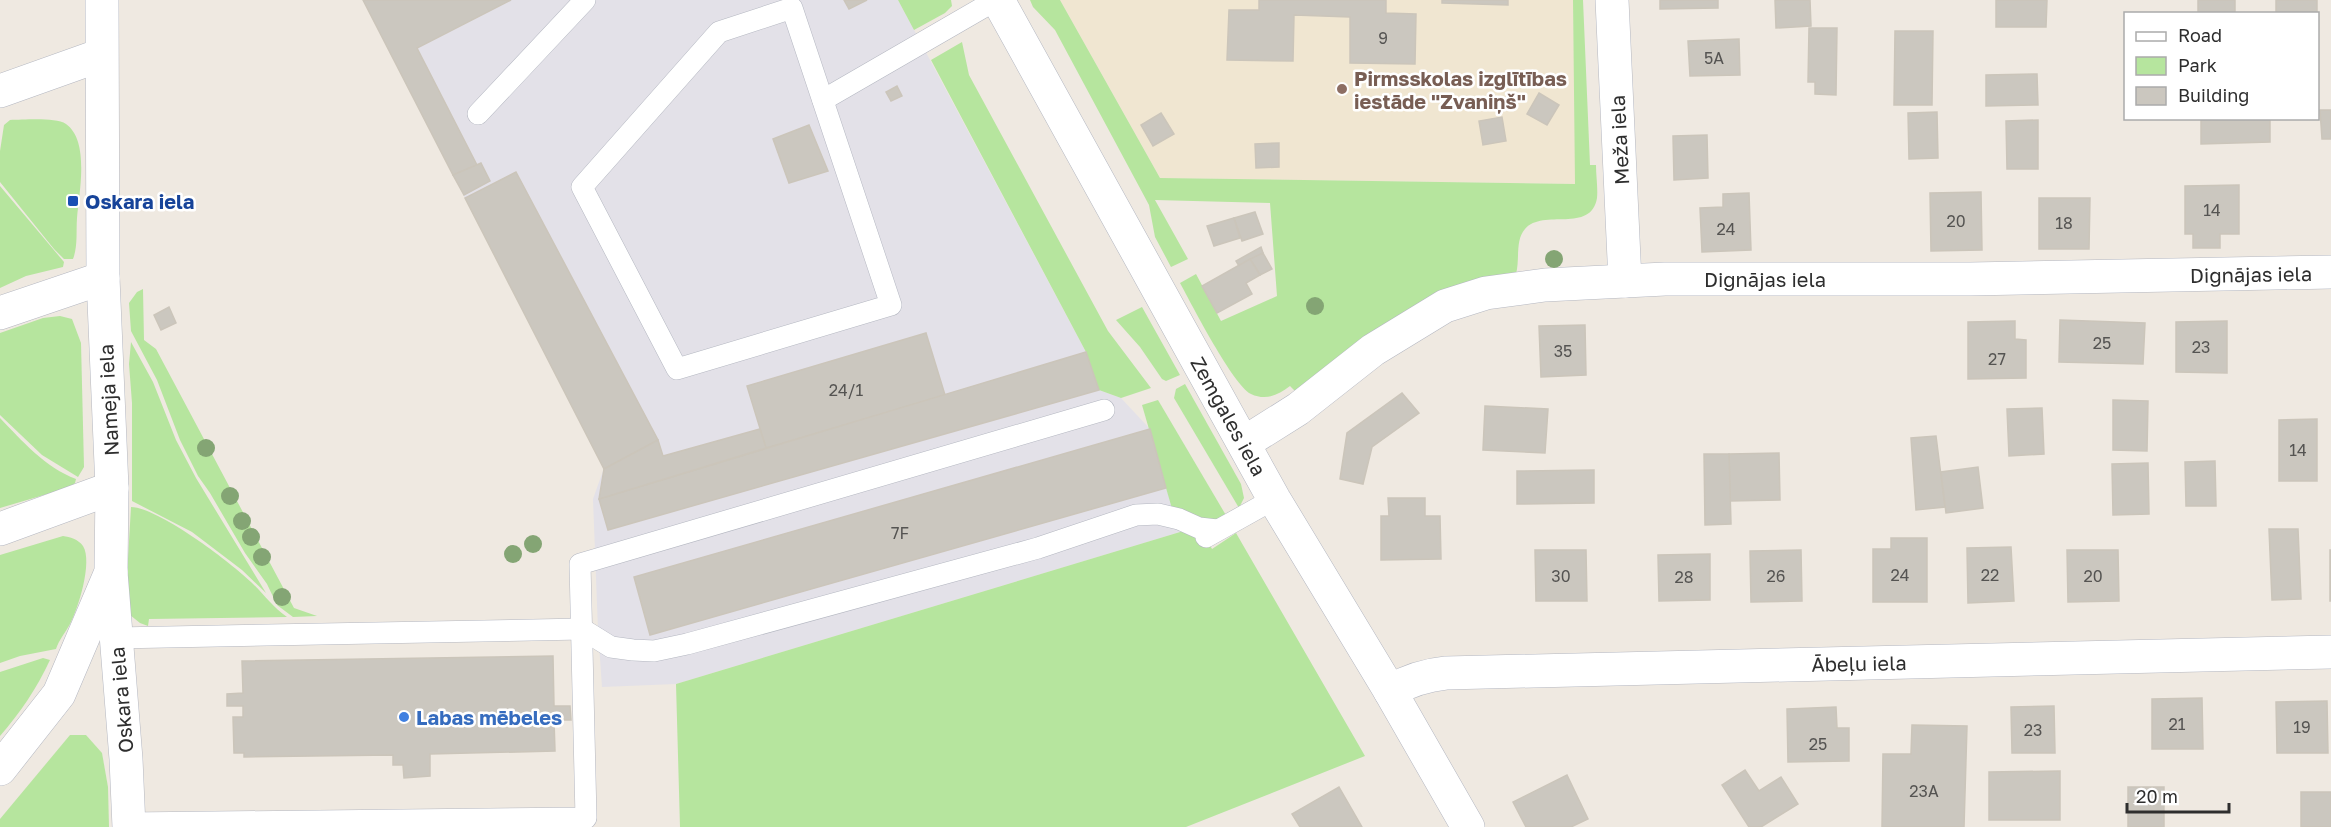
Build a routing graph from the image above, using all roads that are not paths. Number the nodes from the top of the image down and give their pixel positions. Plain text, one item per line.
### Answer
1 (102, 0) edge
2 (585, 0) edge
3 (997, 0) edge
4 (1612, 0) edge
5 (101, 54) junction
6 (0, 91) edge
7 (823, 100) junction
8 (478, 114) dead end
9 (2331, 272) edge
10 (103, 278) junction
11 (1625, 281) junction
12 (0, 313) edge
13 (1104, 411) dead end
14 (1244, 443) junction
15 (112, 488) junction
16 (1274, 499) junction
17 (0, 529) edge
18 (111, 572) junction
19 (582, 629) junction
20 (116, 638) junction
21 (2331, 652) edge
22 (1390, 691) junction
23 (0, 769) edge
24 (129, 825) edge
25 (1468, 827) edge

1 - 5 street, Nameja iela
2 - 8 lane
3 - 7 lane
3 - 14 street, Zemgales iela
4 - 11 street, Meža iela
5 - 6 street
5 - 10 street, Nameja iela
7 - 7 lane
9 - 11 street, Dignājas iela
10 - 12 street
10 - 15 street, Nameja iela
11 - 14 street, Dignājas iela
13 - 19 lane
14 - 16 street, Zemgales iela
15 - 17 street
15 - 18 street, Nameja iela
16 - 19 lane
16 - 22 street, Zemgales iela
18 - 20 street, Oskara iela
18 - 23 street, Nameja iela
19 - 20 lane
19 - 24 lane
20 - 24 street, Oskara iela
21 - 22 street, Ābeļu iela
22 - 25 street, Zemgales iela

